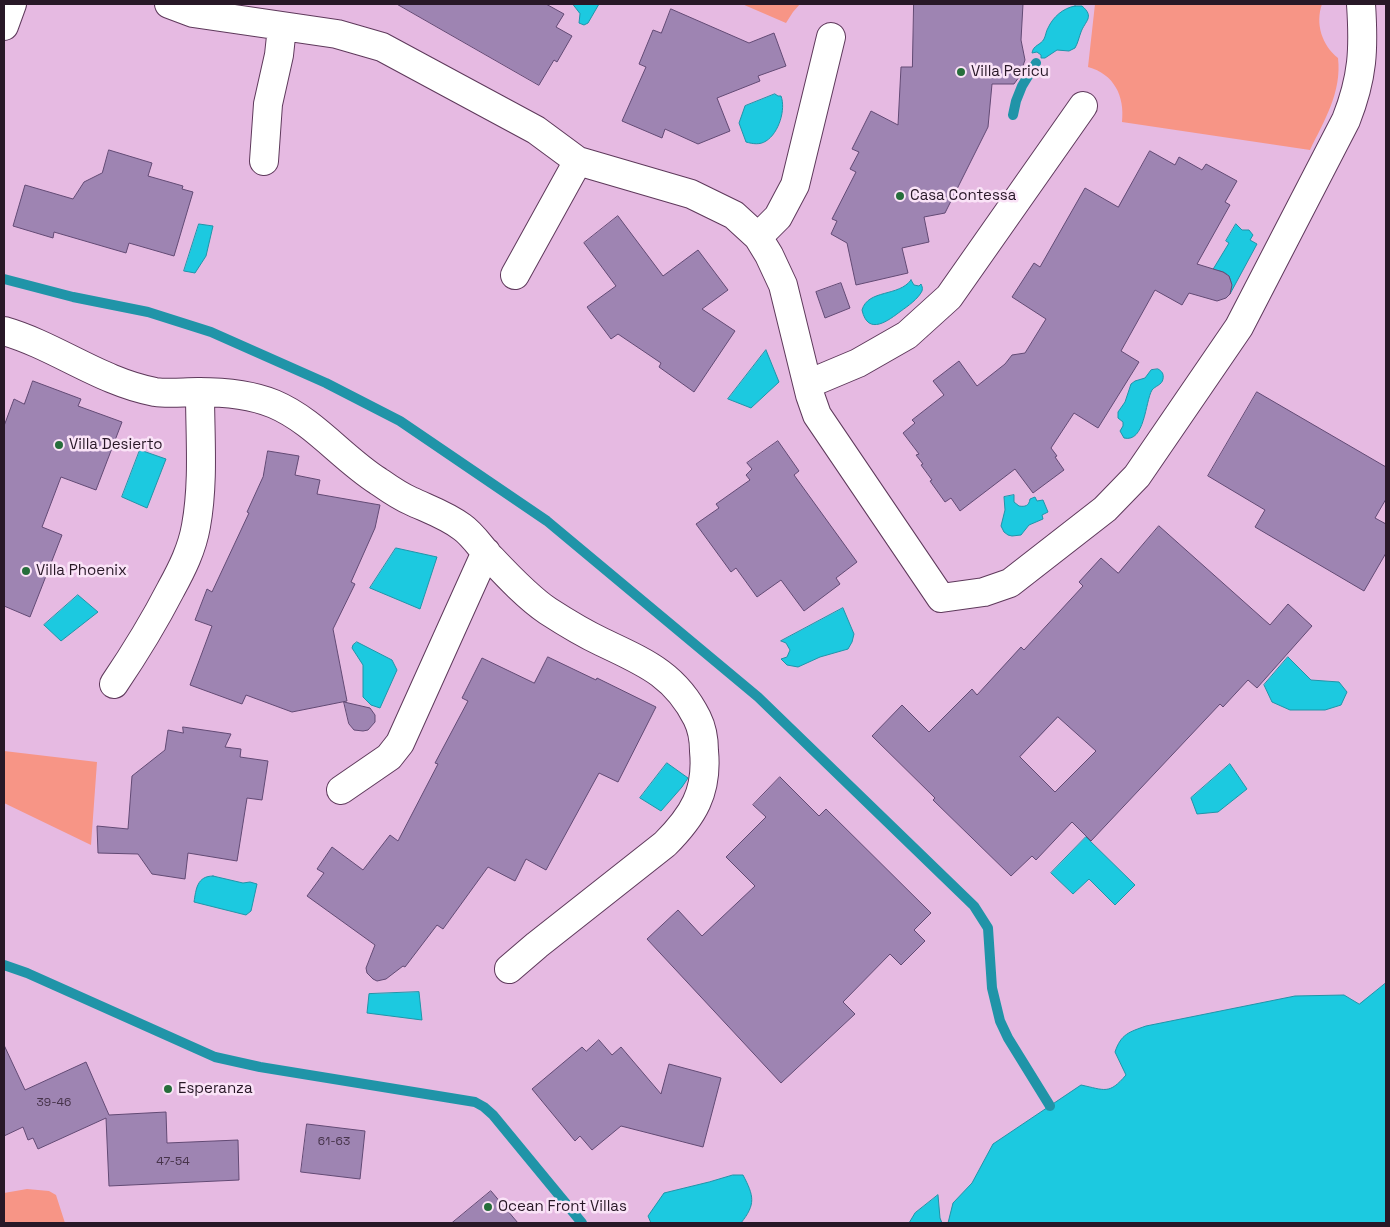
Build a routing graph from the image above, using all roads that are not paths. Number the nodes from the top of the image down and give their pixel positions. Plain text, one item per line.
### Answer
1 (12, 4) edge
2 (169, 4) edge
3 (1361, 4) edge
4 (4, 26) edge
5 (282, 27) junction
6 (831, 37) dead end
7 (1083, 106) dead end
8 (264, 161) dead end
9 (578, 161) junction
10 (758, 237) junction
11 (515, 275) dead end
12 (4, 331) edge
13 (808, 384) junction
14 (200, 392) junction
15 (486, 552) junction
16 (114, 684) dead end
17 (341, 790) dead end
18 (509, 969) dead end

1 - 4 lane
2 - 5 lane
3 - 13 lane
5 - 8 lane
5 - 9 lane
6 - 10 lane
7 - 13 lane
9 - 10 lane
9 - 11 lane
10 - 13 lane
12 - 14 lane
14 - 15 lane
14 - 16 lane
15 - 17 lane
15 - 18 lane

